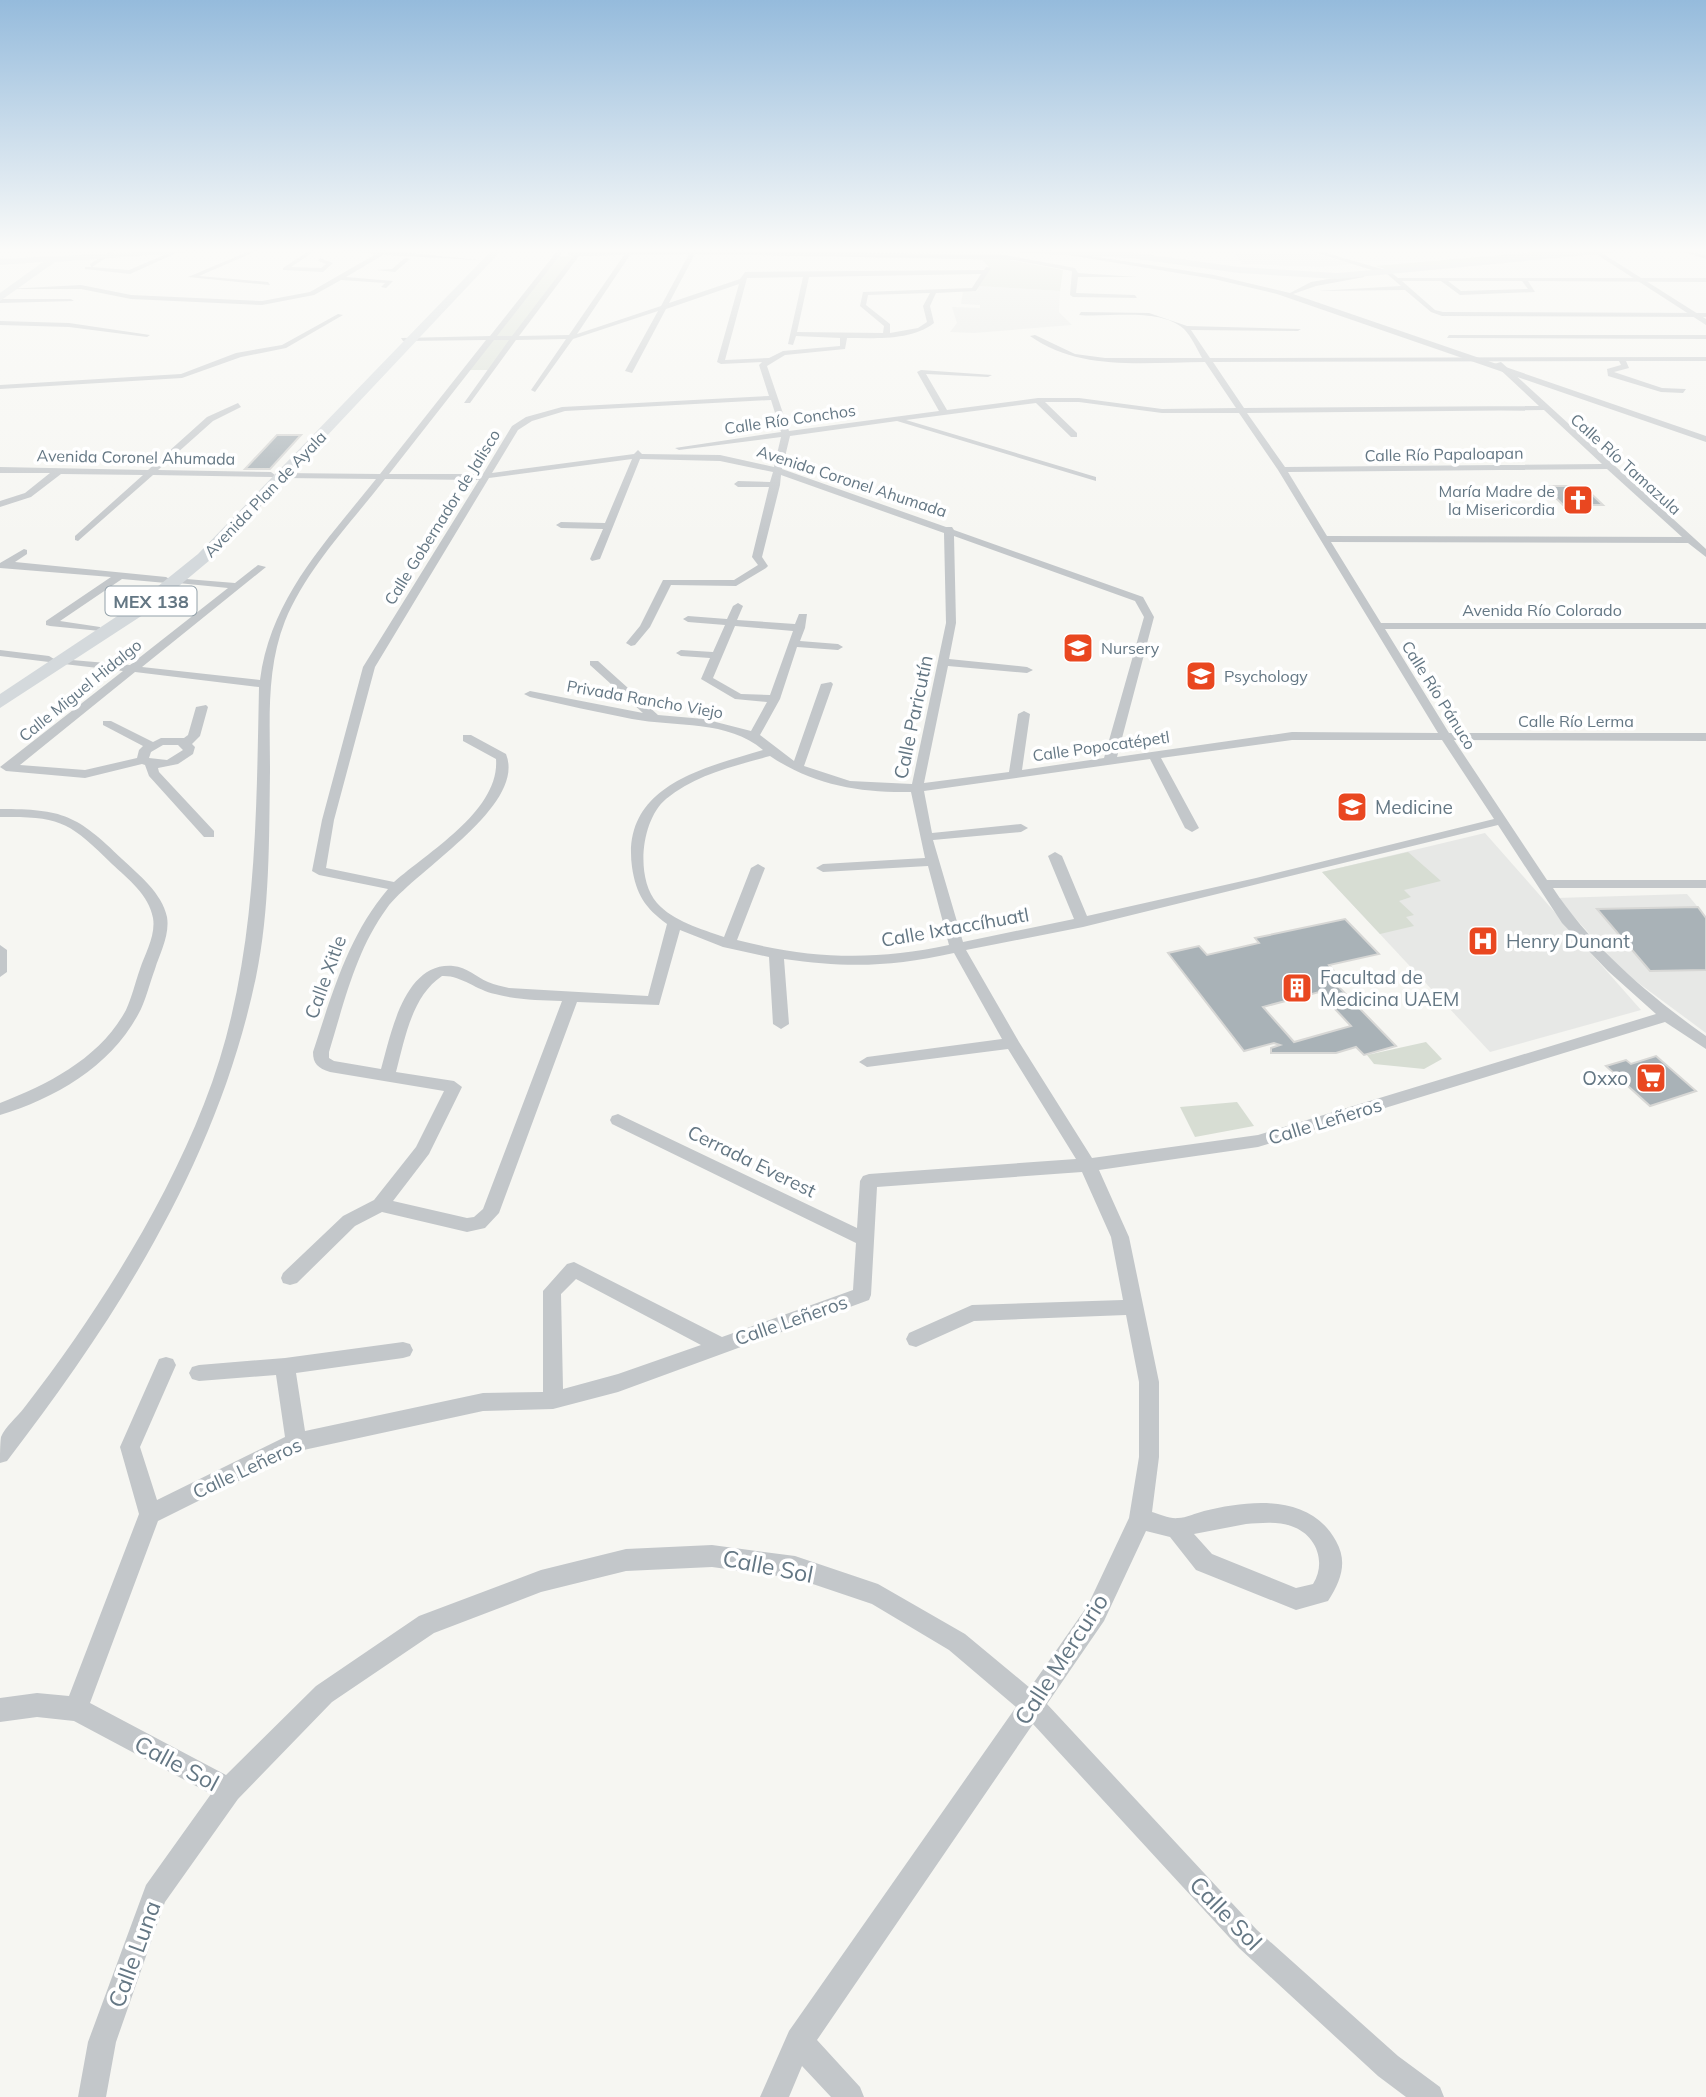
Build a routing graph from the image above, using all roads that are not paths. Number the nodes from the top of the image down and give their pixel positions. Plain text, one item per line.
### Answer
1 (284, 348) edge
2 (401, 348) edge
3 (484, 348) edge
4 (507, 348) edge
5 (566, 348) edge
6 (641, 348) edge
7 (724, 348) edge
8 (790, 348) edge
9 (842, 348) edge
10 (1055, 348) edge
11 (1199, 348) edge
12 (1443, 348) edge
13 (1446, 348) edge
14 (783, 353) junction
15 (1550, 353) dead end
16 (768, 359) junction
17 (1620, 359) junction
18 (1706, 359) edge
19 (1479, 360) junction
20 (1558, 360) junction
21 (1207, 361) junction
22 (1501, 368) junction
23 (629, 371) dead end
24 (988, 375) dead end
25 (0, 387) edge
26 (535, 390) dead end
27 (1683, 391) dead end
28 (772, 398) junction
29 (1038, 400) junction
30 (467, 401) dead end
31 (238, 405) dead end
32 (1544, 408) junction
33 (1241, 410) junction
34 (944, 412) junction
35 (894, 418) junction
36 (786, 434) junction
37 (1074, 435) dead end
38 (1706, 436) edge
39 (694, 451) junction
40 (638, 454) junction
41 (1608, 466) junction
42 (0, 470) edge
43 (1282, 470) junction
44 (59, 471) junction
45 (779, 471) junction
46 (741, 472) dead end
47 (150, 473) junction
48 (277, 475) junction
49 (382, 476) junction
50 (486, 477) junction
51 (1093, 478) dead end
52 (776, 485) junction
53 (0, 504) edge
54 (561, 525) dead end
55 (609, 526) junction
56 (948, 529) junction
57 (78, 538) dead end
58 (1325, 539) junction
59 (1690, 540) junction
60 (24, 552) dead end
61 (1706, 554) edge
62 (595, 559) dead end
63 (2, 566) edge
64 (261, 567) dead end
65 (121, 575) junction
66 (172, 580) junction
67 (237, 586) junction
68 (738, 606) dead end
69 (688, 620) dead end
70 (731, 622) junction
71 (1377, 626) junction
72 (1706, 626) edge
73 (96, 629) junction
74 (631, 643) dead end
75 (795, 644) junction
76 (838, 647) dead end
77 (681, 653) dead end
78 (1, 655) edge
79 (716, 655) junction
80 (56, 660) junction
81 (945, 662) junction
82 (594, 663) dead end
83 (132, 668) junction
84 (1027, 670) dead end
85 (265, 684) junction
86 (827, 684) dead end
87 (0, 691) edge
88 (530, 694) dead end
89 (774, 699) junction
90 (0, 702) edge
91 (202, 707) dead end
92 (1024, 714) dead end
93 (653, 716) junction
94 (107, 723) dead end
95 (754, 736) junction
96 (1446, 737) junction
97 (1706, 737) edge
98 (467, 738) dead end
99 (186, 743) junction
100 (152, 746) junction
101 (769, 752) junction
102 (1154, 754) junction
103 (1110, 759) junction
104 (147, 762) junction
105 (5, 767) edge
106 (797, 768) junction
107 (1015, 774) junction
108 (917, 788) junction
109 (0, 813) edge
110 (1500, 821) junction
111 (1021, 828) dead end
112 (1192, 828) dead end
113 (209, 834) dead end
114 (926, 837) junction
115 (1055, 856) dead end
116 (932, 862) junction
117 (758, 868) dead end
118 (823, 868) dead end
119 (1542, 884) junction
120 (1706, 884) edge
121 (397, 887) junction
122 (675, 921) junction
123 (1083, 923) junction
124 (728, 943) junction
125 (957, 946) junction
126 (0, 950) edge
127 (776, 954) junction
128 (0, 972) edge
129 (571, 998) junction
130 (1668, 1016) junction
131 (781, 1024) dead end
132 (1012, 1043) junction
133 (1706, 1044) edge
134 (867, 1062) dead end
135 (387, 1077) junction
136 (0, 1109) edge
137 (618, 1120) dead end
138 (1088, 1165) junction
139 (380, 1205) junction
140 (866, 1240) junction
141 (290, 1278) dead end
142 (1134, 1307) junction
143 (916, 1339) dead end
144 (719, 1345) junction
145 (403, 1350) dead end
146 (166, 1364) dead end
147 (285, 1366) junction
148 (199, 1373) dead end
149 (553, 1400) junction
150 (296, 1442) junction
151 (0, 1454) edge
152 (150, 1514) junction
153 (1140, 1519) junction
154 (1177, 1529) junction
155 (1032, 1705) junction
156 (76, 1709) junction
157 (0, 1710) edge
158 (229, 1790) junction
159 (799, 2041) junction
160 (92, 2097) edge
161 (774, 2097) edge
162 (850, 2097) edge
163 (1430, 2097) edge

1 - 25 street
2 - 48 main road, Avenida Plan de Ayala / MEX 138
3 - 49 street
4 - 30 street
5 - 26 street
6 - 23 street
7 - 16 street
8 - 14 street
9 - 14 street
10 - 21 street
11 - 21 street, Calle Río Pánuco
12 - 19 street
13 - 19 street
14 - 16 street
15 - 20 street
16 - 28 street
17 - 18 street
17 - 20 street
17 - 27 street
19 - 20 street
19 - 21 street
19 - 22 street
21 - 33 street, Calle Río Pánuco
22 - 32 street, Calle Río Tamazula
22 - 38 street
24 - 34 street
28 - 36 street
28 - 50 street, Calle Gobernador de Jalisco
29 - 33 street, Calle Río Conchos
29 - 34 street, Calle Río Conchos
29 - 37 street
31 - 47 street
32 - 33 street, Calle Río Conchos
32 - 41 street, Calle Río Tamazula
33 - 43 street, Calle Río Pánuco
34 - 35 street, Calle Río Conchos
35 - 36 street, Calle Río Conchos
35 - 51 street
36 - 39 street, Calle Río Conchos
36 - 45 street
39 - 40 street, Avenida Coronel Ahumada
39 - 45 street, Avenida Coronel Ahumada
40 - 50 street, Avenida Coronel Ahumada
40 - 55 street
41 - 43 street, Calle Río Papaloapan
41 - 59 street, Calle Río Tamazula
42 - 44 street, Avenida Coronel Ahumada
43 - 58 street, Calle Río Pánuco
44 - 47 street, Avenida Coronel Ahumada
44 - 53 street
45 - 52 street
45 - 56 street, Avenida Coronel Ahumada
46 - 52 street
47 - 48 street, Avenida Coronel Ahumada
47 - 57 street
48 - 49 street, Avenida Coronel Ahumada
48 - 66 main road, Avenida Plan de Ayala / MEX 138
49 - 50 street, Avenida Coronel Ahumada
49 - 85 street
50 - 121 street, Calle Gobernador de Jalisco
52 - 74 street
54 - 55 street
55 - 62 street
56 - 81 street, Calle Paricutín
56 - 103 street, Avenida Coronel Ahumada
58 - 59 street
58 - 71 street, Calle Río Pánuco
59 - 61 street, Calle Río Tamazula
60 - 63 street
63 - 65 street
64 - 67 street, Calle Miguel Hidalgo
65 - 66 street
65 - 73 street
66 - 67 street
66 - 73 main road, Avenida Plan de Ayala / MEX 138
66 - 80 main road, Avenida Plan de Ayala / MEX 138
67 - 83 street, Calle Miguel Hidalgo
68 - 70 street
69 - 70 street
70 - 75 street
70 - 79 street
71 - 72 street, Avenida Río Colorado
71 - 96 street, Calle Río Pánuco
73 - 80 main road, Avenida Plan de Ayala / MEX 138
75 - 76 street
75 - 89 street
77 - 79 street
78 - 80 street
79 - 89 street
80 - 83 street
80 - 87 main road, Avenida Plan de Ayala / MEX 138
80 - 90 main road, Avenida Plan de Ayala / MEX 138
81 - 84 street
81 - 108 street, Calle Paricutín
82 - 93 street
83 - 85 street
83 - 105 street, Calle Miguel Hidalgo
85 - 151 street
86 - 106 street
88 - 93 street, Privada Rancho Viejo
89 - 95 street
91 - 99 street
92 - 107 street
93 - 95 street, Privada Rancho Viejo
94 - 100 street
95 - 101 street, Calle Popocatépetl
96 - 97 street, Calle Río Lerma
96 - 102 street, Calle Popocatépetl
96 - 110 street, Calle Río Pánuco
98 - 121 street
99 - 100 street
99 - 104 street
100 - 104 street
101 - 106 street, Calle Popocatépetl
101 - 122 street, Calle Ixtaccíhuatl
102 - 103 street, Calle Popocatépetl
102 - 112 street
103 - 107 street, Calle Popocatépetl
104 - 105 street
104 - 113 street
106 - 108 street, Calle Popocatépetl
107 - 108 street, Calle Popocatépetl
108 - 114 street, Calle Paricutín
109 - 136 street
110 - 119 street, Calle Río Pánuco
110 - 123 street, Calle Ixtaccíhuatl
111 - 114 street
114 - 116 street, Calle Paricutín
115 - 123 street
116 - 118 street
116 - 125 street, Calle Paricutín
117 - 124 street
119 - 120 street
119 - 130 street, Calle Río Pánuco
121 - 135 street, Calle Xitle
122 - 124 street, Calle Ixtaccíhuatl
122 - 129 street
123 - 125 street, Calle Ixtaccíhuatl
124 - 127 street, Calle Ixtaccíhuatl
125 - 127 street, Calle Ixtaccíhuatl
125 - 132 street, Calle Paricutín
126 - 128 street
127 - 131 street
129 - 135 street
129 - 139 street
130 - 133 street, Calle Río Pánuco
130 - 138 street, Calle Leñeros
132 - 134 street
132 - 138 street, Calle Paricutín
135 - 139 street, Calle Xitle
137 - 140 street, Cerrada Everest
138 - 140 street, Calle Leñeros
138 - 142 street, Calle Mercurio
139 - 141 street
140 - 144 street, Calle Leñeros
142 - 143 street
142 - 153 street, Calle Mercurio
144 - 149 street, Calle Leñeros
144 - 149 street
145 - 147 street
146 - 152 street
147 - 148 street
147 - 150 street
149 - 150 street, Calle Leñeros
150 - 152 street, Calle Leñeros
152 - 156 street
153 - 154 street
153 - 155 street, Calle Mercurio
154 - 154 street
155 - 158 street, Calle Sol
155 - 159 street, Calle Mercurio
155 - 163 street, Calle Sol
156 - 157 street, Calle Sol
156 - 158 street, Calle Sol
158 - 160 street, Calle Luna
159 - 161 street, Calle Mercurio
159 - 162 street

